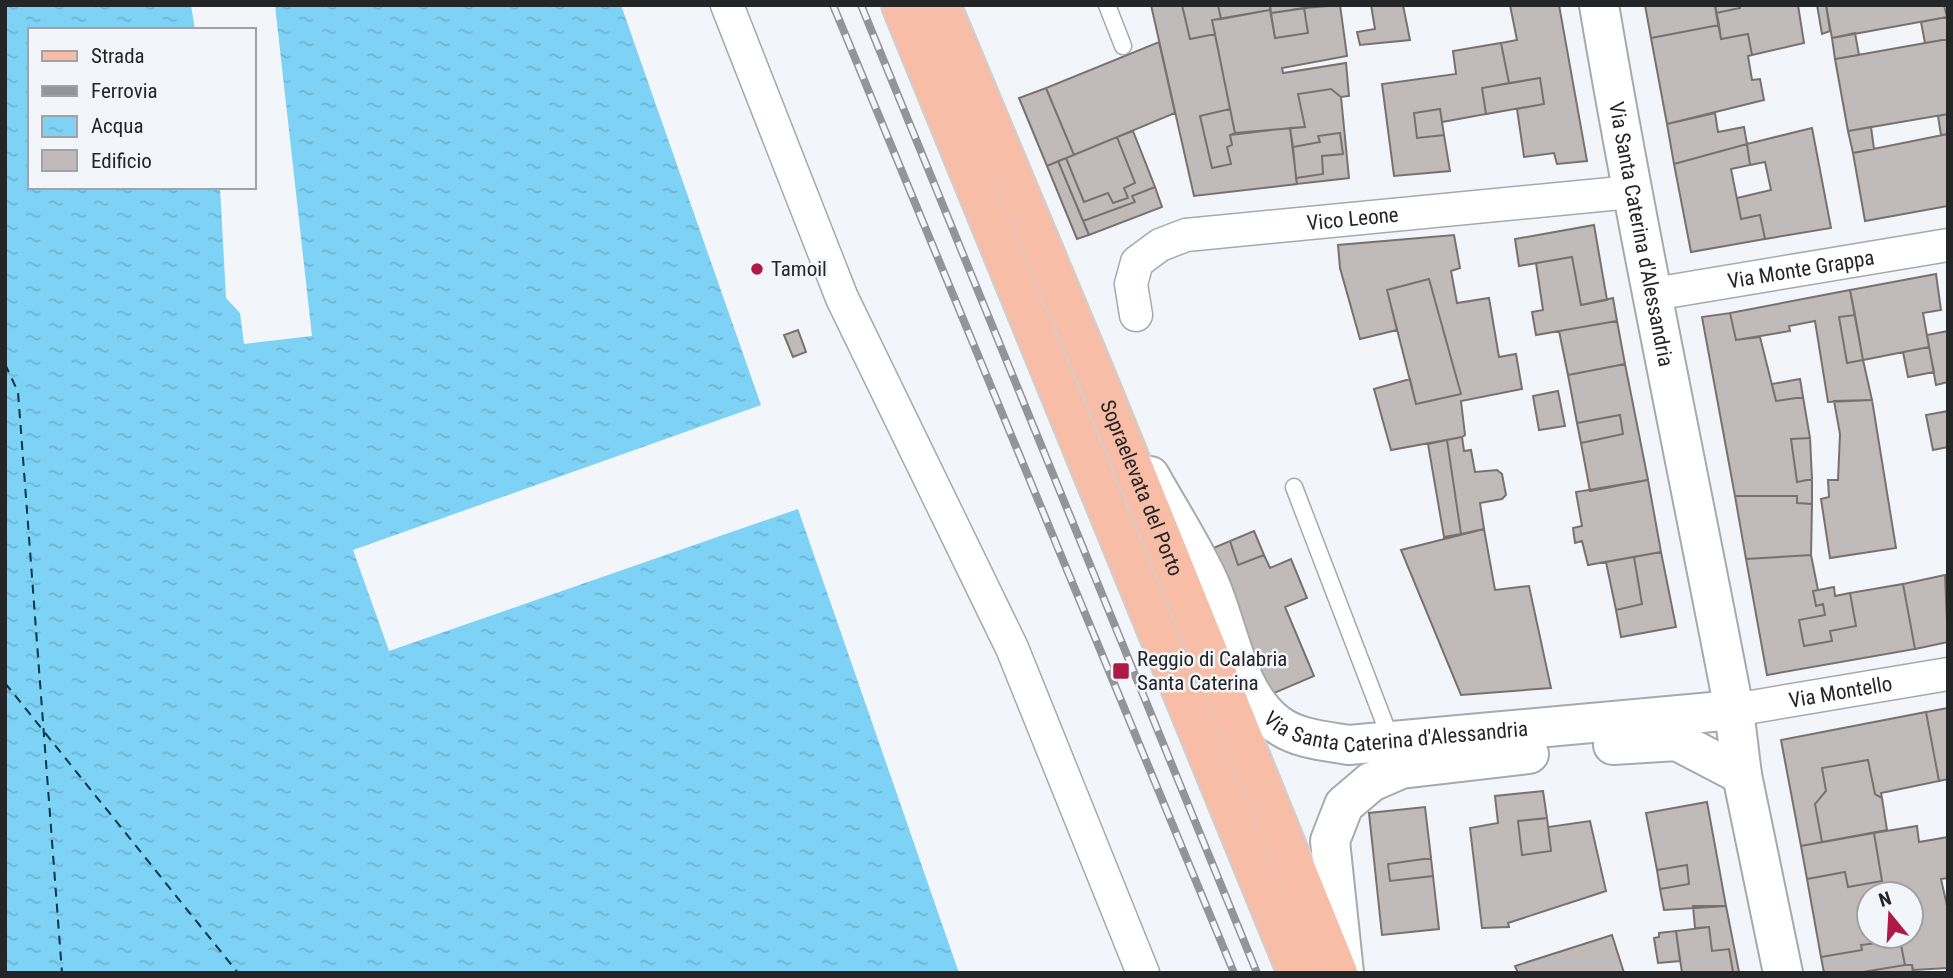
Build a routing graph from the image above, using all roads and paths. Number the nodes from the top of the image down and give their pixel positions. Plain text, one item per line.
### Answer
1 (727, 5) edge
2 (901, 5) edge
3 (941, 5) edge
4 (1107, 5) edge
5 (1599, 5) edge
6 (1123, 46) dead end
7 (1631, 192) junction
8 (1948, 245) edge
9 (1654, 294) junction
10 (1136, 315) dead end
11 (1098, 383) junction
12 (1294, 487) dead end
13 (1948, 674) edge
14 (1734, 710) junction
15 (1396, 755) junction
16 (1742, 775) junction
17 (1143, 973) edge
18 (1297, 973) edge
19 (1338, 973) edge
20 (1344, 973) edge
21 (1783, 973) edge

1 - 17 street
2 - 18 main road, Sopraelevata del Porto
3 - 11 main road, Sopraelevata del Porto
4 - 6 lane
5 - 7 street, Via Santa Caterina d'Alessandria
7 - 9 street, Via Santa Caterina d'Alessandria
7 - 10 street, Vico Leone
8 - 9 street, Via Monte Grappa
9 - 14 street, Via Santa Caterina d'Alessandria
11 - 15 street, Via Santa Caterina d'Alessandria
11 - 19 main road, Sopraelevata del Porto
12 - 15 lane
13 - 14 street, Via Montello
14 - 15 street, Via Santa Caterina d'Alessandria
14 - 16 street, Via Santa Caterina d'Alessandria
15 - 16 street, Via Santa Caterina d'Alessandria
15 - 20 street, Via Santa Caterina d'Alessandria
16 - 21 street, Via Santa Caterina d'Alessandria

